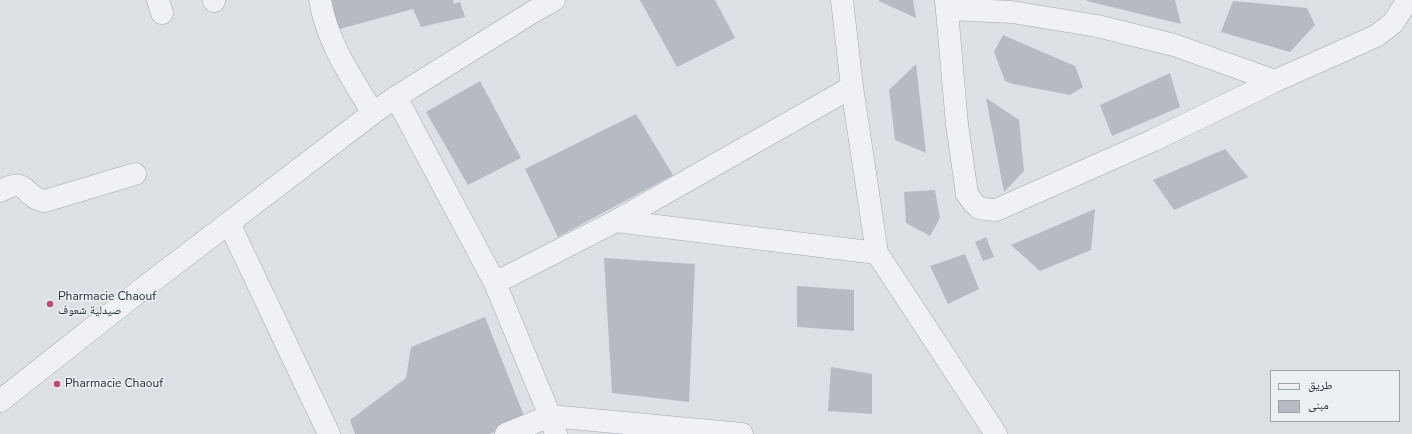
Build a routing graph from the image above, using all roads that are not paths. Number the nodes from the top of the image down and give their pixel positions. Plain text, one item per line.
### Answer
1 (320, 0) edge
2 (554, 0) edge
3 (842, 0) edge
4 (1408, 0) edge
5 (947, 5) edge
6 (1275, 81) junction
7 (852, 87) junction
8 (396, 97) junction
9 (373, 113) junction
10 (134, 174) dead end
11 (0, 191) edge
12 (616, 221) junction
13 (229, 223) junction
14 (877, 253) junction
15 (495, 283) junction
16 (0, 401) edge
17 (553, 425) edge
18 (329, 434) edge
19 (506, 434) edge
20 (742, 434) edge
21 (996, 434) edge

1 - 9 street
2 - 8 street
3 - 7 street
4 - 6 street
5 - 6 street
5 - 6 street
7 - 12 street
7 - 14 street
8 - 9 street
8 - 15 street
9 - 13 street
10 - 11 street
12 - 14 street
12 - 15 street
13 - 16 street
13 - 18 street
14 - 21 street
15 - 17 street
17 - 19 street
17 - 20 street

